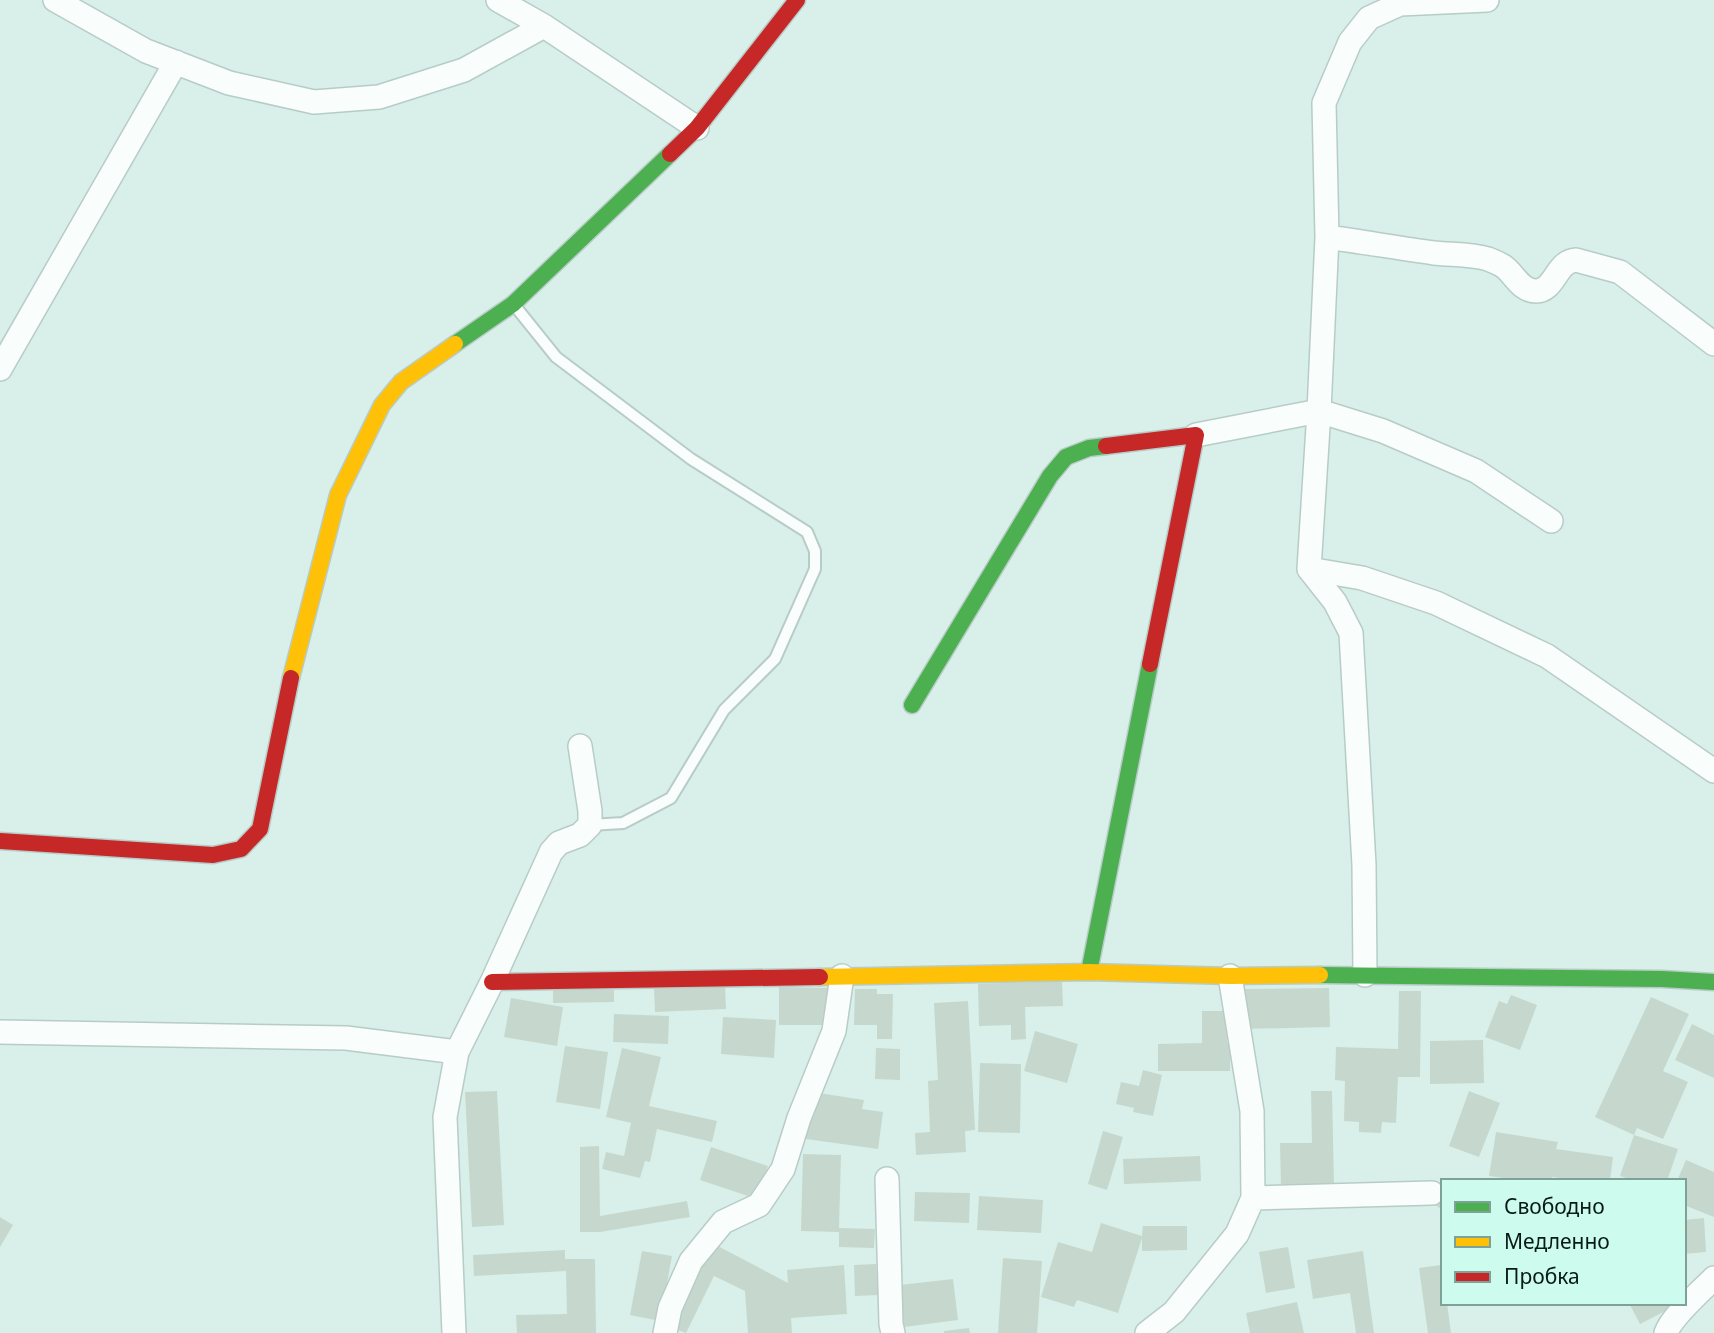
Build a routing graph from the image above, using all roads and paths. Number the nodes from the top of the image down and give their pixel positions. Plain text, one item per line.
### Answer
1 (55, 0) edge
2 (498, 0) edge
3 (797, 0) edge
4 (1487, 0) edge
5 (544, 26) junction
6 (176, 62) junction
7 (697, 128) junction
8 (1327, 237) junction
9 (513, 304) junction
10 (1714, 344) edge
11 (0, 369) edge
12 (1319, 411) junction
13 (1196, 435) junction
14 (1551, 521) dead end
15 (1309, 569) junction
16 (912, 705) dead end
17 (580, 746) dead end
18 (1714, 771) edge
19 (590, 825) junction
20 (0, 841) edge
21 (1089, 972) junction
22 (1230, 975) junction
23 (1365, 975) junction
24 (842, 976) junction
25 (492, 982) junction
26 (1714, 982) edge
27 (0, 1032) edge
28 (457, 1052) junction
29 (887, 1179) dead end
30 (1432, 1193) dead end
31 (1252, 1198) junction
32 (1714, 1278) edge
33 (454, 1333) edge
34 (665, 1333) edge
35 (893, 1333) edge
36 (1147, 1333) edge
37 (1666, 1333) edge

1 - 6 street
2 - 5 street
3 - 7 street
4 - 8 street
5 - 6 street
5 - 7 street
6 - 11 street
7 - 9 street
8 - 10 street
8 - 12 street
9 - 19 lane
9 - 20 street
12 - 13 street
12 - 14 street
12 - 15 street
13 - 16 street
13 - 21 street
15 - 18 street
15 - 23 street
17 - 19 street
19 - 25 street
21 - 22 street
21 - 24 street
22 - 23 street
22 - 31 street
23 - 26 street
24 - 25 street
24 - 34 street
25 - 28 street
27 - 28 street
28 - 33 street
29 - 35 street
30 - 31 street
31 - 36 street
32 - 37 street

